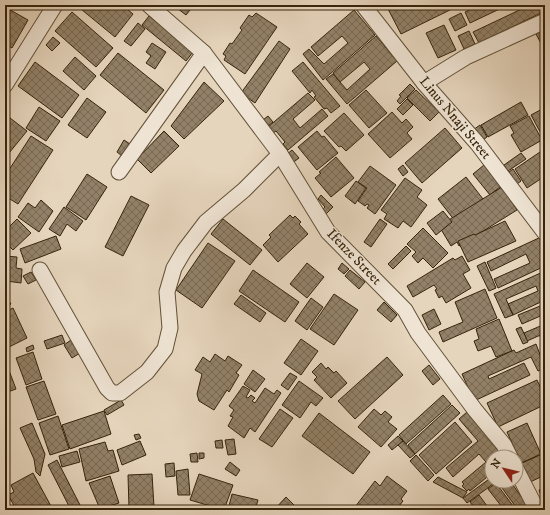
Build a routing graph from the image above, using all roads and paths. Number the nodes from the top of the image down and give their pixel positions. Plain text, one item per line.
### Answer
1 (55, 5) edge
2 (149, 5) edge
3 (363, 5) edge
4 (545, 21) edge
5 (204, 53) junction
6 (424, 83) junction
7 (5, 85) edge
8 (280, 154) junction
9 (119, 172) dead end
10 (545, 233) edge
11 (40, 270) dead end
12 (506, 449) edge
13 (524, 484) edge
14 (538, 510) edge

1 - 7 street
2 - 5 street, Ifenze Street
3 - 6 street, Linus Nnaji Street
4 - 6 street
5 - 8 street, Ifenze Street
5 - 9 street
6 - 10 street, Linus Nnaji Street
8 - 11 street
8 - 12 street, Ifenze Street
13 - 14 street

